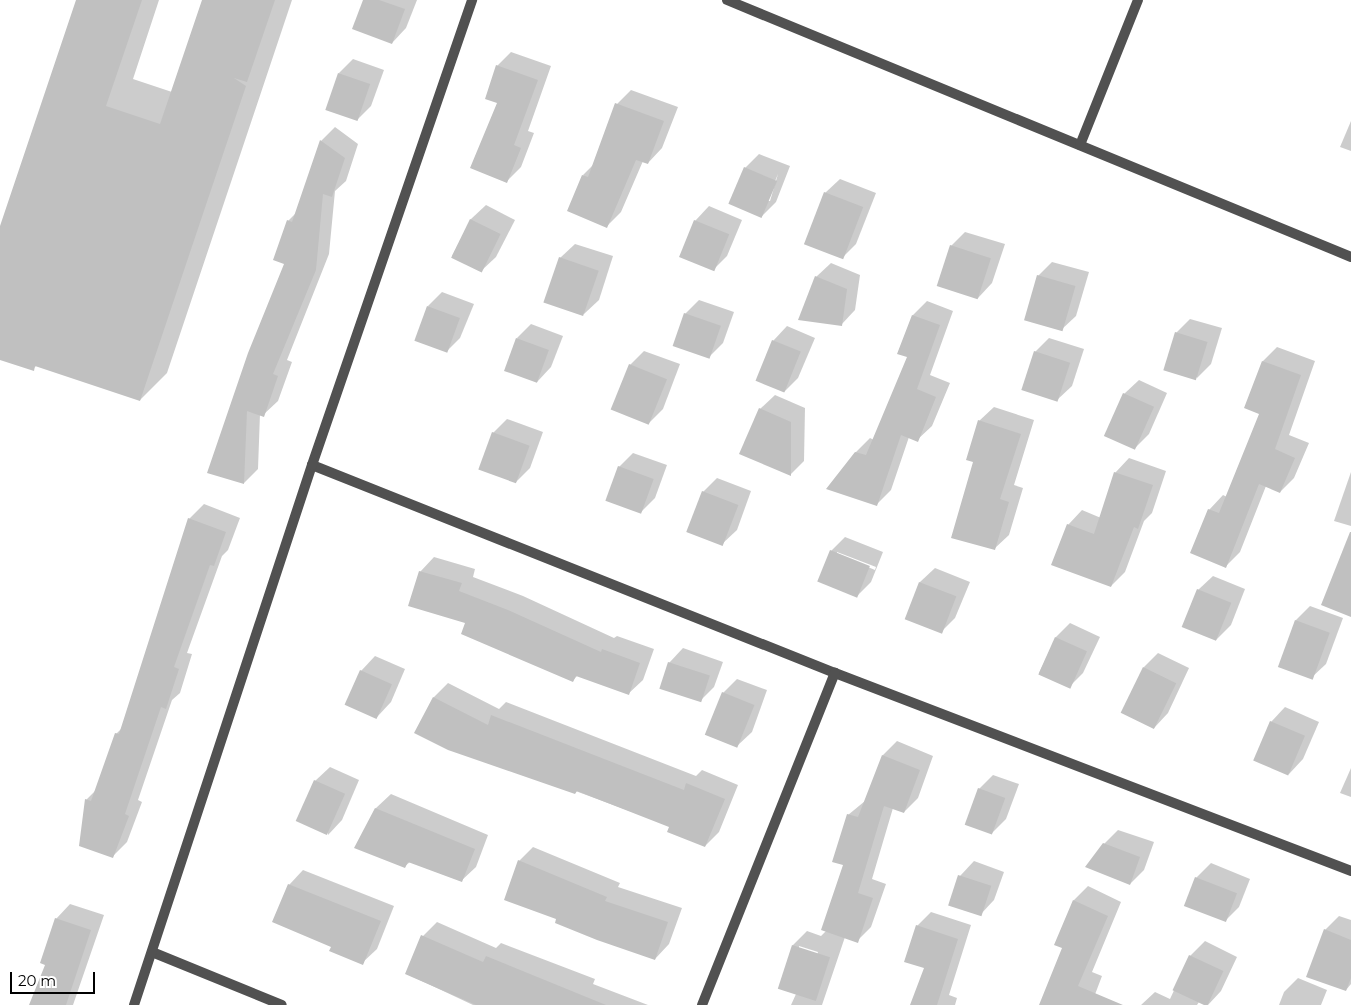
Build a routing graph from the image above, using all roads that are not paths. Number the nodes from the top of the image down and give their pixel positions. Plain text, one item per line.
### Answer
1 (472, 0) edge
2 (727, 0) edge
3 (1138, 0) edge
4 (1080, 145) junction
5 (1351, 257) edge
6 (312, 465) junction
7 (835, 673) junction
8 (1351, 871) edge
9 (152, 952) junction
10 (134, 1005) edge
11 (282, 1005) edge
12 (702, 1005) edge

1 - 6 street
2 - 4 street
3 - 4 street
4 - 5 street
6 - 7 street
6 - 9 street
7 - 8 street
7 - 12 street
9 - 10 street
9 - 11 street

